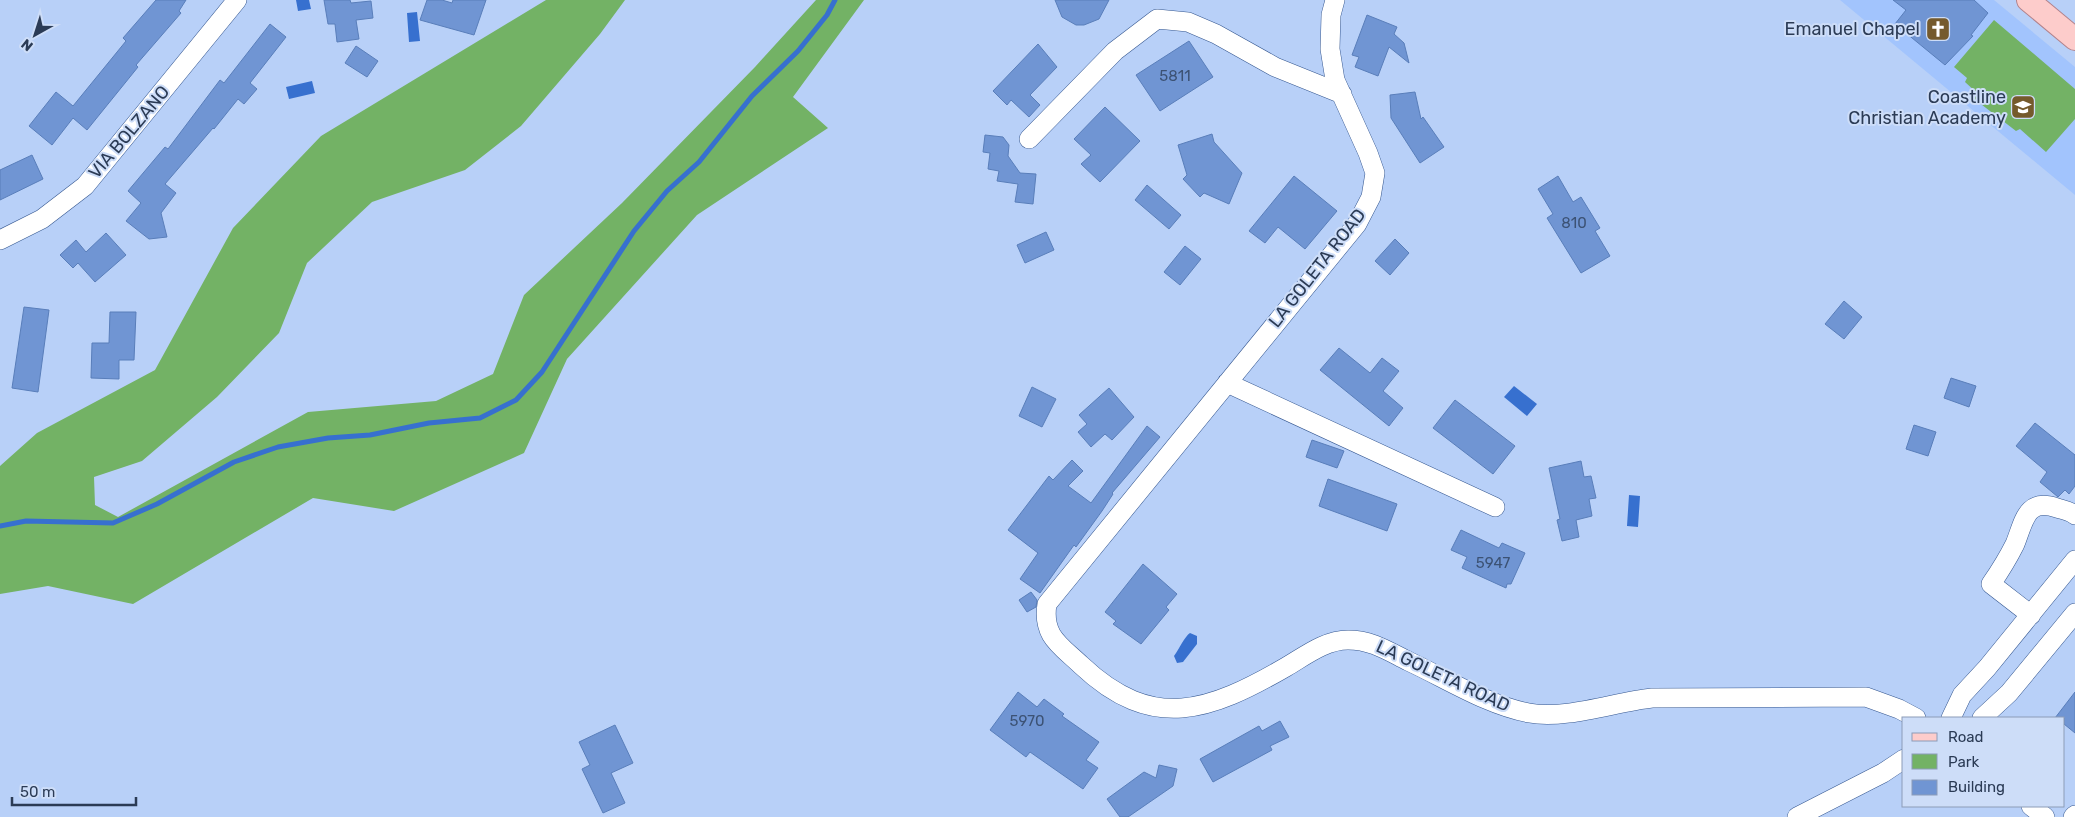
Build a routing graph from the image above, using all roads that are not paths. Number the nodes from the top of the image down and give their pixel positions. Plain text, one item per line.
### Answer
1 (237, 0) edge
2 (1335, 0) edge
3 (2028, 0) edge
4 (2075, 38) edge
5 (1342, 94) junction
6 (1030, 139) dead end
7 (0, 240) edge
8 (1226, 383) junction
9 (1495, 507) dead end
10 (2075, 515) edge
11 (2075, 560) edge
12 (2075, 613) edge
13 (2031, 615) junction
14 (1914, 717) edge
15 (1951, 717) edge
16 (1983, 717) edge
17 (1902, 761) edge
18 (2033, 807) edge
19 (1797, 817) edge
20 (2045, 817) edge

1 - 7 street, VIA BOLZANO
2 - 5 street, LA GOLETA ROAD
3 - 4 main road
5 - 6 street
5 - 8 street, LA GOLETA ROAD
8 - 9 street
8 - 14 street, LA GOLETA ROAD
10 - 13 street
11 - 13 street
12 - 16 street
13 - 15 street
17 - 19 street
18 - 20 street

